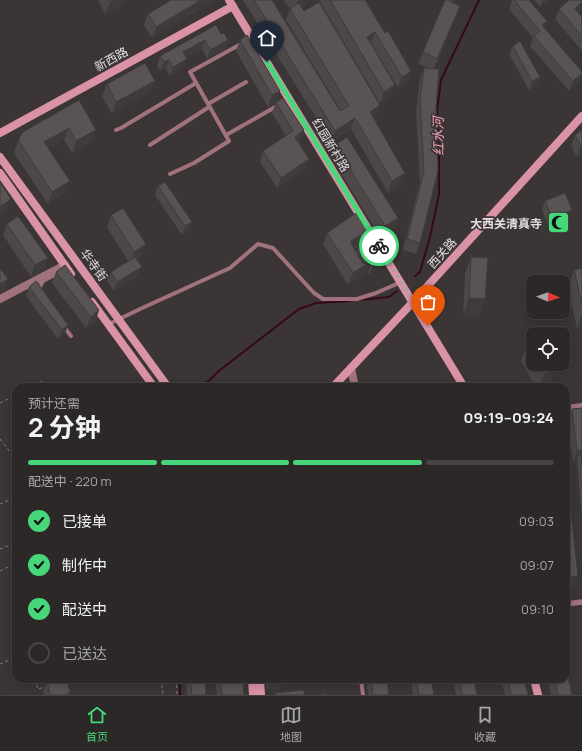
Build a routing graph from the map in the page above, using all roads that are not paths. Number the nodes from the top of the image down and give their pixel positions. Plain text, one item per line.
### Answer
1 (231, 3) edge
2 (252, 38) junction
3 (246, 82) dead end
4 (196, 83) junction
5 (289, 99) junction
6 (208, 105) junction
7 (582, 116) edge
8 (116, 130) dead end
9 (0, 133) edge
10 (226, 135) junction
11 (150, 145) dead end
12 (0, 157) edge
13 (0, 173) edge
14 (170, 174) dead end
15 (66, 267) junction
16 (76, 281) edge
17 (401, 282) junction
18 (86, 293) edge
19 (42, 296) edge
20 (0, 299) edge
21 (413, 302) junction
22 (108, 324) junction
23 (62, 325) edge
24 (71, 336) dead end
25 (351, 368) junction
26 (151, 383) edge
27 (165, 383) edge
28 (337, 383) edge
29 (354, 383) edge
30 (462, 383) edge
31 (582, 407) edge
32 (570, 408) edge
33 (582, 602) edge
34 (570, 604) edge
35 (252, 683) edge
36 (260, 683) edge
37 (362, 683) edge
38 (535, 683) edge
39 (253, 695) edge
40 (261, 695) edge
41 (363, 695) edge
42 (538, 695) edge

1 - 2 main road, 红园新村路
1 - 9 main road, 新西路
2 - 4 lane
2 - 5 main road, 红园新村路
3 - 6 lane
4 - 6 lane
4 - 8 lane
5 - 10 lane
5 - 17 main road, 红园新村路
6 - 10 lane
6 - 11 lane
7 - 21 main road, 西关路
10 - 14 lane
12 - 27 main road, 华寺街
13 - 15 main road, 华寺街
15 - 16 main road, 华寺街
15 - 19 lane
15 - 20 street
17 - 21 main road, 红园新村路
17 - 22 lane
18 - 22 main road, 华寺街
21 - 25 main road, 西关路
21 - 30 main road, 红园新村路
22 - 26 main road, 华寺街
23 - 24 lane
25 - 28 main road, 西关路
25 - 29 street
31 - 32 street
33 - 34 street
35 - 39 main road
36 - 40 main road
37 - 41 lane
38 - 42 main road

